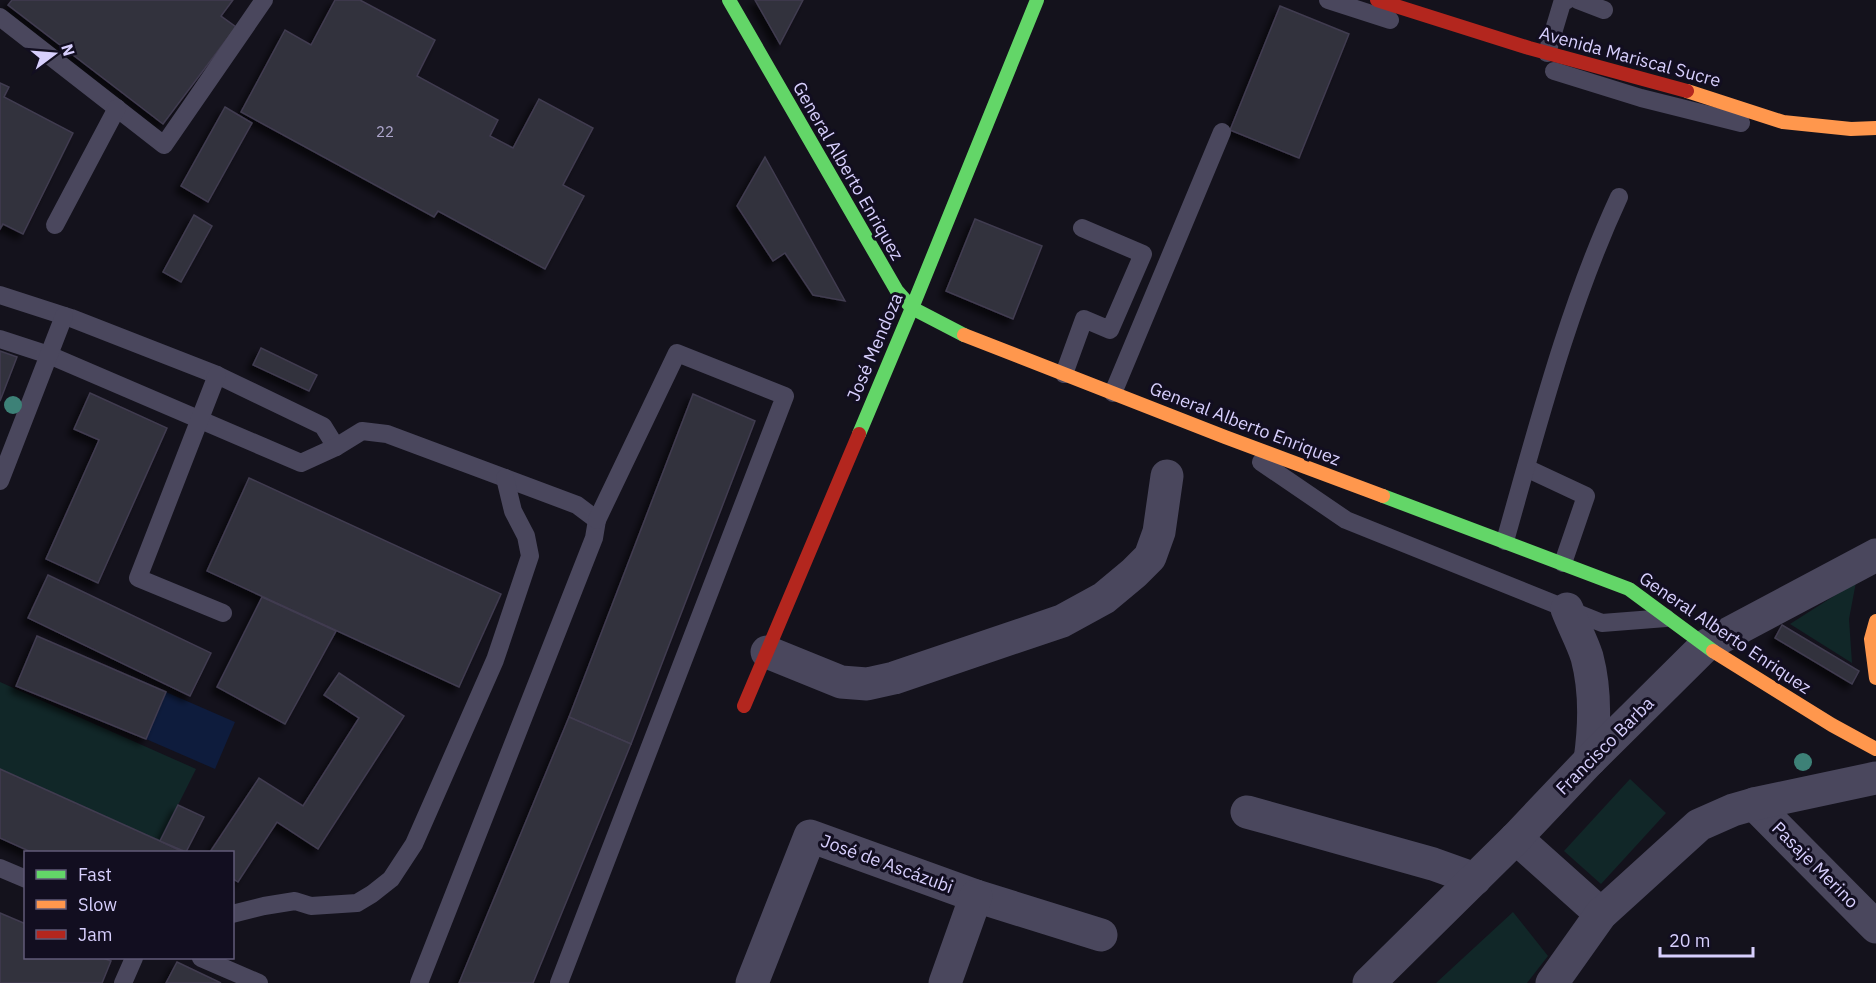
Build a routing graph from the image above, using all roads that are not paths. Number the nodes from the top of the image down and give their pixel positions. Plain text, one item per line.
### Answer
1 (264, 0) edge
2 (729, 0) edge
3 (1037, 0) edge
4 (1328, 0) edge
5 (1377, 0) edge
6 (1568, 0) edge
7 (1578, 0) edge
8 (1604, 10) dead end
9 (0, 17) edge
10 (1547, 53) junction
11 (117, 108) junction
12 (1876, 128) edge
13 (1222, 132) dead end
14 (1876, 137) edge
15 (1619, 197) dead end
16 (55, 225) dead end
17 (1082, 228) dead end
18 (0, 295) edge
19 (912, 308) junction
20 (64, 316) junction
21 (0, 339) edge
22 (49, 355) junction
23 (1064, 374) junction
24 (217, 375) junction
25 (1113, 393) junction
26 (200, 419) junction
27 (1225, 437) junction
28 (336, 447) junction
29 (1526, 468) junction
30 (1167, 476) dead end
31 (505, 478) junction
32 (0, 481) edge
33 (597, 519) junction
34 (1505, 541) junction
35 (1876, 555) edge
36 (1563, 563) junction
37 (1567, 609) junction
38 (223, 613) dead end
39 (1668, 618) junction
40 (1876, 621) edge
41 (1705, 646) junction
42 (767, 652) junction
43 (1876, 678) edge
44 (744, 706) dead end
45 (1876, 748) edge
46 (1590, 760) junction
47 (1876, 778) edge
48 (1754, 804) junction
49 (1247, 812) dead end
50 (1516, 838) junction
51 (0, 868) edge
52 (24, 878) edge
53 (1475, 879) junction
54 (976, 896) junction
55 (234, 914) edge
56 (1601, 914) junction
57 (1876, 927) edge
58 (1101, 935) dead end
59 (133, 959) edge
60 (205, 959) edge
61 (123, 983) edge
62 (259, 983) edge
63 (419, 983) edge
64 (559, 983) edge
65 (752, 983) edge
66 (945, 983) edge
67 (1369, 983) edge
68 (1552, 983) edge

1 - 11 lane
2 - 19 main road, General Alberto Enriquez
3 - 19 main road, José Mendoza
4 - 14 lane
5 - 10 main road, Avenida Mariscal Sucre
6 - 10 lane
7 - 8 lane
9 - 11 lane
10 - 12 main road, Avenida Mariscal Sucre
11 - 16 lane
13 - 25 lane
15 - 29 lane
17 - 23 lane
18 - 20 lane
19 - 23 main road, General Alberto Enriquez
19 - 42 main road, José Mendoza
20 - 22 lane
20 - 24 lane
21 - 22 lane
22 - 26 lane
22 - 32 lane
23 - 25 main road, General Alberto Enriquez
24 - 26 lane
24 - 28 lane
25 - 27 main road, General Alberto Enriquez
26 - 28 lane
26 - 38 lane
27 - 34 main road, General Alberto Enriquez
27 - 37 lane
28 - 31 lane
29 - 34 lane
29 - 36 lane
30 - 42 street
31 - 33 lane
31 - 55 lane
33 - 63 lane
33 - 64 lane
34 - 36 main road, General Alberto Enriquez
35 - 41 street, Francisco Barba
36 - 39 main road, General Alberto Enriquez
37 - 39 lane
37 - 46 street
39 - 41 main road, General Alberto Enriquez
40 - 43 main road
41 - 45 main road, General Alberto Enriquez
41 - 46 street, Francisco Barba
42 - 44 main road, José Mendoza
46 - 50 street, Francisco Barba
47 - 48 street
48 - 56 street
48 - 57 street, Pasaje Merino
49 - 53 street
50 - 53 street, Francisco Barba
50 - 56 street
51 - 52 lane
53 - 67 street, Francisco Barba
54 - 58 street, José de Ascázubi
54 - 65 street, José de Ascázubi
54 - 66 street, José de Ascázubi
56 - 68 street
59 - 61 lane
60 - 62 lane

